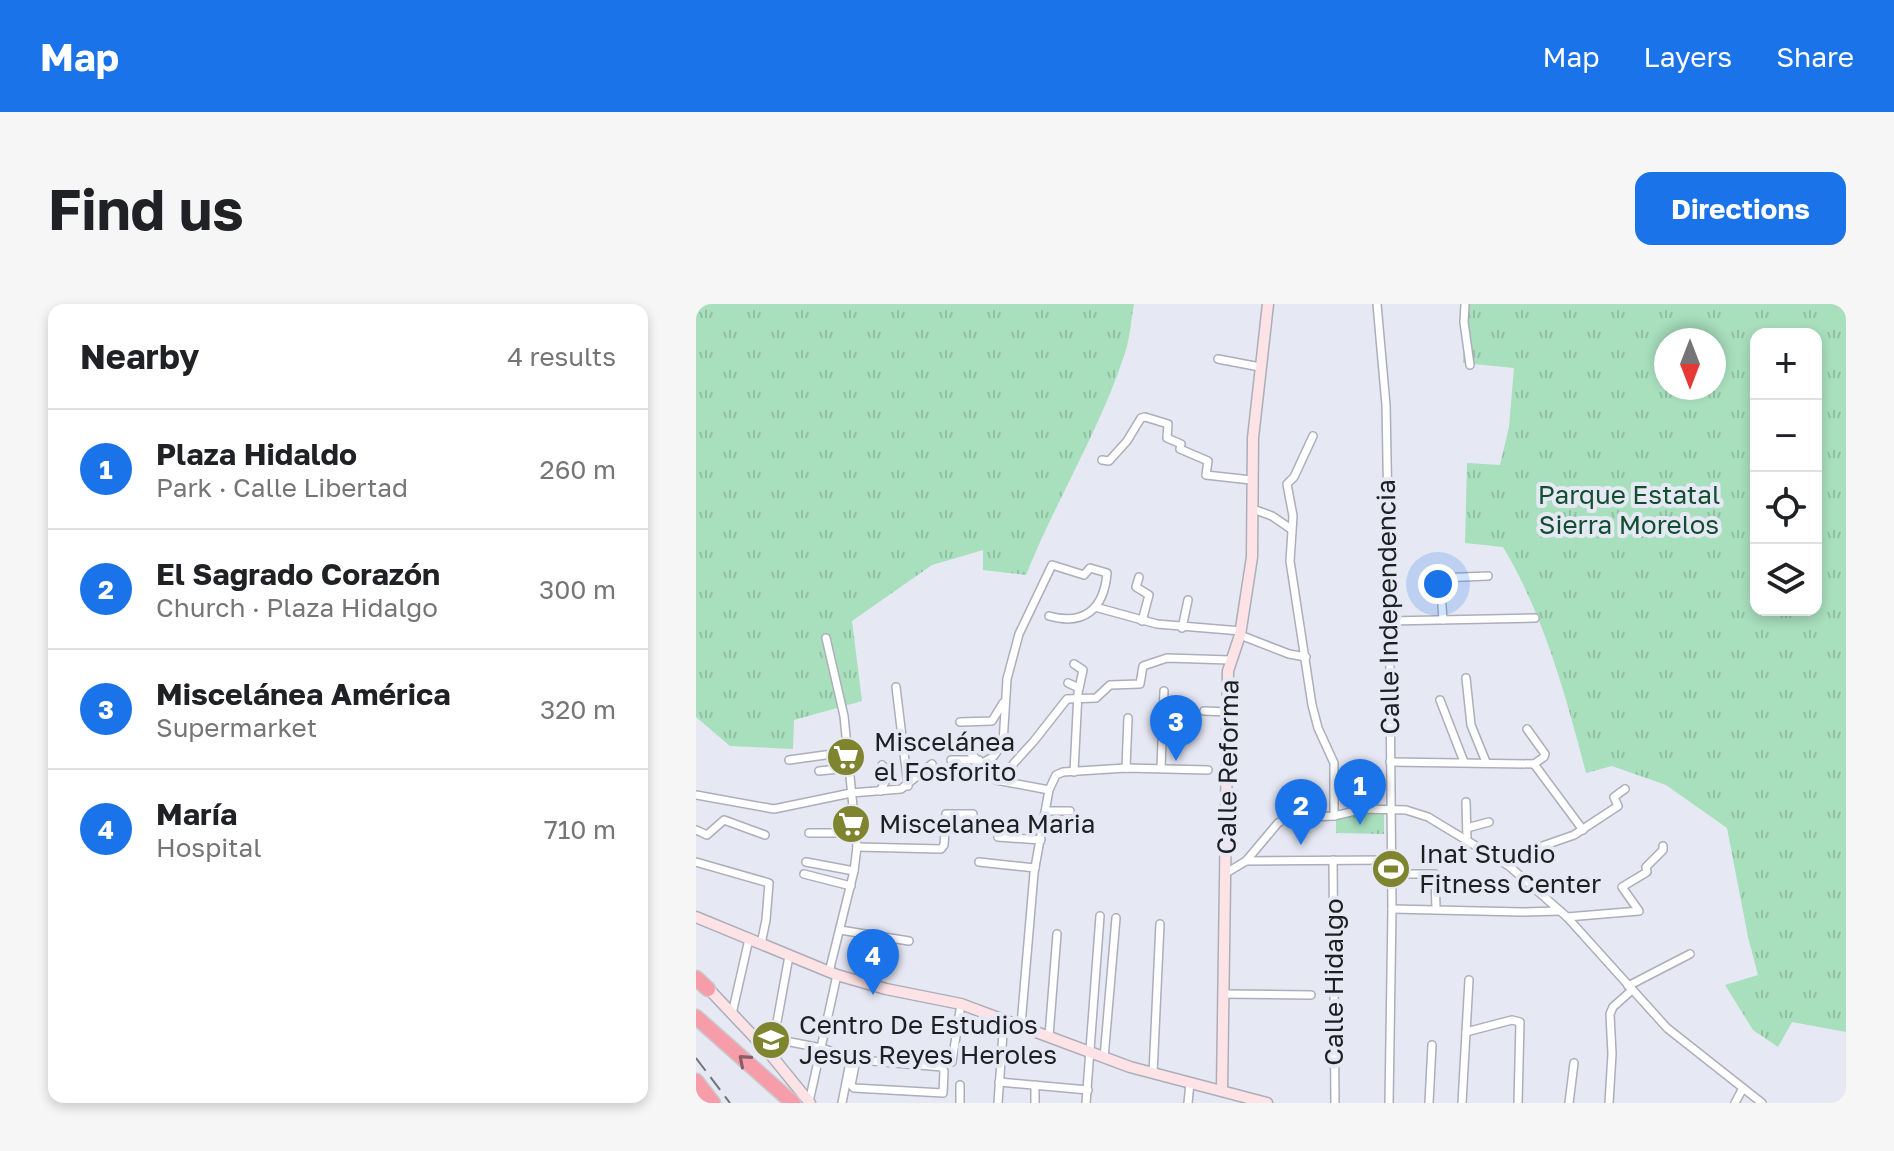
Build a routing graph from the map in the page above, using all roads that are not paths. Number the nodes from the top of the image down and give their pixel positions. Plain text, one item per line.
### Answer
1 (1268, 304) edge
2 (1377, 304) edge
3 (1465, 304) edge
4 (1218, 359) dead end
5 (1470, 365) dead end
6 (1260, 367) junction
7 (1313, 436) dead end
8 (1102, 460) dead end
9 (1251, 480) junction
10 (1253, 509) junction
11 (1289, 528) junction
12 (1488, 576) dead end
13 (1139, 577) dead end
14 (1188, 600) dead end
15 (1095, 607) junction
16 (1049, 616) dead end
17 (1535, 618) dead end
18 (1443, 620) junction
19 (1142, 621) junction
20 (1389, 621) junction
21 (1182, 628) junction
22 (1240, 633) junction
23 (826, 638) dead end
24 (1306, 657) junction
25 (1230, 660) junction
26 (1074, 664) dead end
27 (1466, 678) dead end
28 (1068, 683) dead end
29 (896, 687) dead end
30 (1079, 688) junction
31 (1164, 691) dead end
32 (1006, 697) junction
33 (1078, 698) junction
34 (1440, 700) dead end
35 (1204, 711) dead end
36 (1228, 712) junction
37 (1128, 718) dead end
38 (960, 722) dead end
39 (1527, 729) dead end
40 (936, 748) dead end
41 (847, 752) junction
42 (789, 760) dead end
43 (951, 760) dead end
44 (981, 762) junction
45 (1390, 762) junction
46 (1464, 762) junction
47 (1486, 762) junction
48 (932, 764) dead end
49 (1534, 764) junction
50 (882, 765) dead end
51 (848, 768) junction
52 (1126, 768) junction
53 (1161, 768) junction
54 (1208, 770) dead end
55 (819, 771) dead end
56 (1074, 772) junction
57 (1003, 781) junction
58 (908, 786) junction
59 (1625, 789) dead end
60 (1049, 790) junction
61 (880, 791) junction
62 (851, 793) junction
63 (696, 795) edge
64 (1466, 802) dead end
65 (1391, 809) junction
66 (1046, 811) junction
67 (1070, 811) dead end
68 (973, 814) dead end
69 (1334, 816) junction
70 (1489, 822) dead end
71 (1467, 828) junction
72 (696, 830) edge
73 (1583, 830) junction
74 (809, 833) dead end
75 (856, 833) junction
76 (765, 835) dead end
77 (998, 837) dead end
78 (1467, 839) junction
79 (1041, 840) junction
80 (1663, 846) dead end
81 (857, 847) junction
82 (1498, 857) junction
83 (1333, 860) junction
84 (1392, 860) junction
85 (1246, 861) junction
86 (696, 862) edge
87 (806, 862) dead end
88 (979, 862) dead end
89 (1035, 868) junction
90 (854, 871) junction
91 (1226, 873) junction
92 (804, 874) dead end
93 (1392, 874) junction
94 (851, 886) junction
95 (1392, 909) junction
96 (1436, 909) junction
97 (1560, 911) junction
98 (1100, 916) dead end
99 (696, 917) edge
100 (1567, 917) junction
101 (1116, 918) dead end
102 (1160, 924) dead end
103 (840, 930) junction
104 (1057, 934) dead end
105 (749, 939) junction
106 (909, 941) dead end
107 (761, 944) junction
108 (1690, 954) dead end
109 (789, 956) junction
110 (833, 973) junction
111 (696, 976) edge
112 (1469, 980) dead end
113 (1630, 988) junction
114 (708, 989) joint
115 (1223, 994) junction
116 (1311, 995) dead end
117 (961, 1004) junction
118 (732, 1014) junction
119 (696, 1017) edge
120 (1004, 1019) junction
121 (1021, 1025) junction
122 (1466, 1032) junction
123 (1049, 1036) junction
124 (775, 1039) junction
125 (1432, 1045) dead end
126 (821, 1048) junction
127 (1090, 1052) junction
128 (771, 1055) junction
129 (853, 1058) junction
130 (1104, 1058) junction
131 (952, 1062) dead end
132 (1574, 1063) dead end
133 (1153, 1074) junction
134 (696, 1081) edge
135 (999, 1082) junction
136 (1190, 1083) junction
137 (960, 1085) dead end
138 (1035, 1085) junction
139 (1743, 1088) junction
140 (1088, 1090) junction
141 (1222, 1090) junction
142 (1238, 1099) edge
143 (696, 1101) edge
144 (810, 1102) edge
145 (702, 1103) edge
146 (713, 1103) edge
147 (793, 1103) edge
148 (842, 1103) edge
149 (960, 1103) edge
150 (998, 1103) edge
151 (1035, 1103) edge
152 (1086, 1103) edge
153 (1188, 1103) edge
154 (1267, 1103) edge
155 (1335, 1103) edge
156 (1389, 1103) edge
157 (1429, 1103) edge
158 (1462, 1103) edge
159 (1518, 1103) edge
160 (1569, 1103) edge
161 (1609, 1103) edge
162 (1735, 1103) edge
163 (1762, 1103) edge

1 - 6 street, Calle Reforma
2 - 20 street, Calle Independencia
3 - 5 street
4 - 6 street
6 - 9 street, Calle Reforma
7 - 11 street
8 - 9 street
9 - 10 street, Calle Reforma
10 - 11 street
10 - 22 street, Calle Reforma
11 - 24 street
12 - 18 street
13 - 19 street
14 - 21 street
15 - 16 street
15 - 19 street
15 - 32 street
17 - 18 street
18 - 20 street
19 - 21 street
20 - 45 street, Calle Independencia
21 - 22 street
22 - 24 street
22 - 25 street, Calle Reforma
23 - 41 street
24 - 69 street
25 - 33 street
25 - 36 street, Calle Reforma
26 - 30 street
27 - 47 street
28 - 30 street
29 - 58 street
30 - 33 street
31 - 53 street
32 - 38 street
32 - 44 street
33 - 56 street
33 - 57 street
34 - 46 street
35 - 36 street
36 - 91 street, Calle Reforma
37 - 52 street
39 - 49 street
40 - 44 street
41 - 42 street
41 - 51 street
43 - 44 street
44 - 57 street
45 - 46 street
45 - 65 street, Calle Independencia
46 - 47 street
47 - 49 street
48 - 58 street
49 - 73 street
50 - 61 street
51 - 55 street
51 - 62 street
52 - 53 street
52 - 56 street
53 - 54 street
56 - 60 street
57 - 60 street
58 - 61 street
59 - 73 street
60 - 66 street
61 - 62 street
62 - 63 street
62 - 75 street
64 - 71 street
65 - 69 street
65 - 78 street
65 - 84 street, Calle Independencia
66 - 67 street
66 - 79 street
68 - 81 street
69 - 85 street
70 - 71 street
71 - 78 street
72 - 76 street
73 - 82 street
74 - 75 street
75 - 81 street
77 - 79 street
78 - 82 street
79 - 89 street
80 - 100 street
81 - 90 street
82 - 97 street
83 - 84 street
83 - 85 street
83 - 155 street, Calle Hidalgo
84 - 93 street, Calle Independencia
85 - 91 street
86 - 107 street
87 - 90 street
88 - 89 street
89 - 121 street
90 - 94 street
91 - 115 street, Calle Reforma
92 - 94 street
93 - 95 street, Calle Independencia
93 - 96 street
94 - 103 street
95 - 96 street
95 - 156 street, Calle Independencia
96 - 97 street
97 - 100 street
98 - 127 street
99 - 105 street
100 - 113 street
101 - 130 street
102 - 133 street
103 - 106 street
103 - 110 street
104 - 123 street
105 - 107 street
105 - 118 street
107 - 109 street
108 - 113 street
109 - 110 street
109 - 124 street
110 - 117 street
110 - 126 street
111 - 114 highway
112 - 122 street
113 - 139 street
113 - 161 street
114 - 118 street
115 - 116 street
115 - 141 street, Calle Reforma
117 - 120 street
117 - 131 street
118 - 128 street
147 -> 119 highway
120 - 121 street
120 - 135 street
121 - 123 street
122 - 158 street
122 - 159 street
123 - 127 street
124 - 126 street
124 - 128 street
125 - 157 street
126 - 129 street
126 - 144 street
127 - 130 street
127 - 140 street
128 - 144 street
129 - 129 street
129 - 148 street
130 - 133 street
132 - 160 street
133 - 136 street
134 - 146 highway
135 - 138 street
135 - 150 street
136 - 141 street
136 - 153 street
137 - 149 street
138 - 140 street
138 - 151 street
139 - 162 street
139 - 163 street
140 - 152 street
141 - 142 street
142 - 154 street
143 - 145 main road

